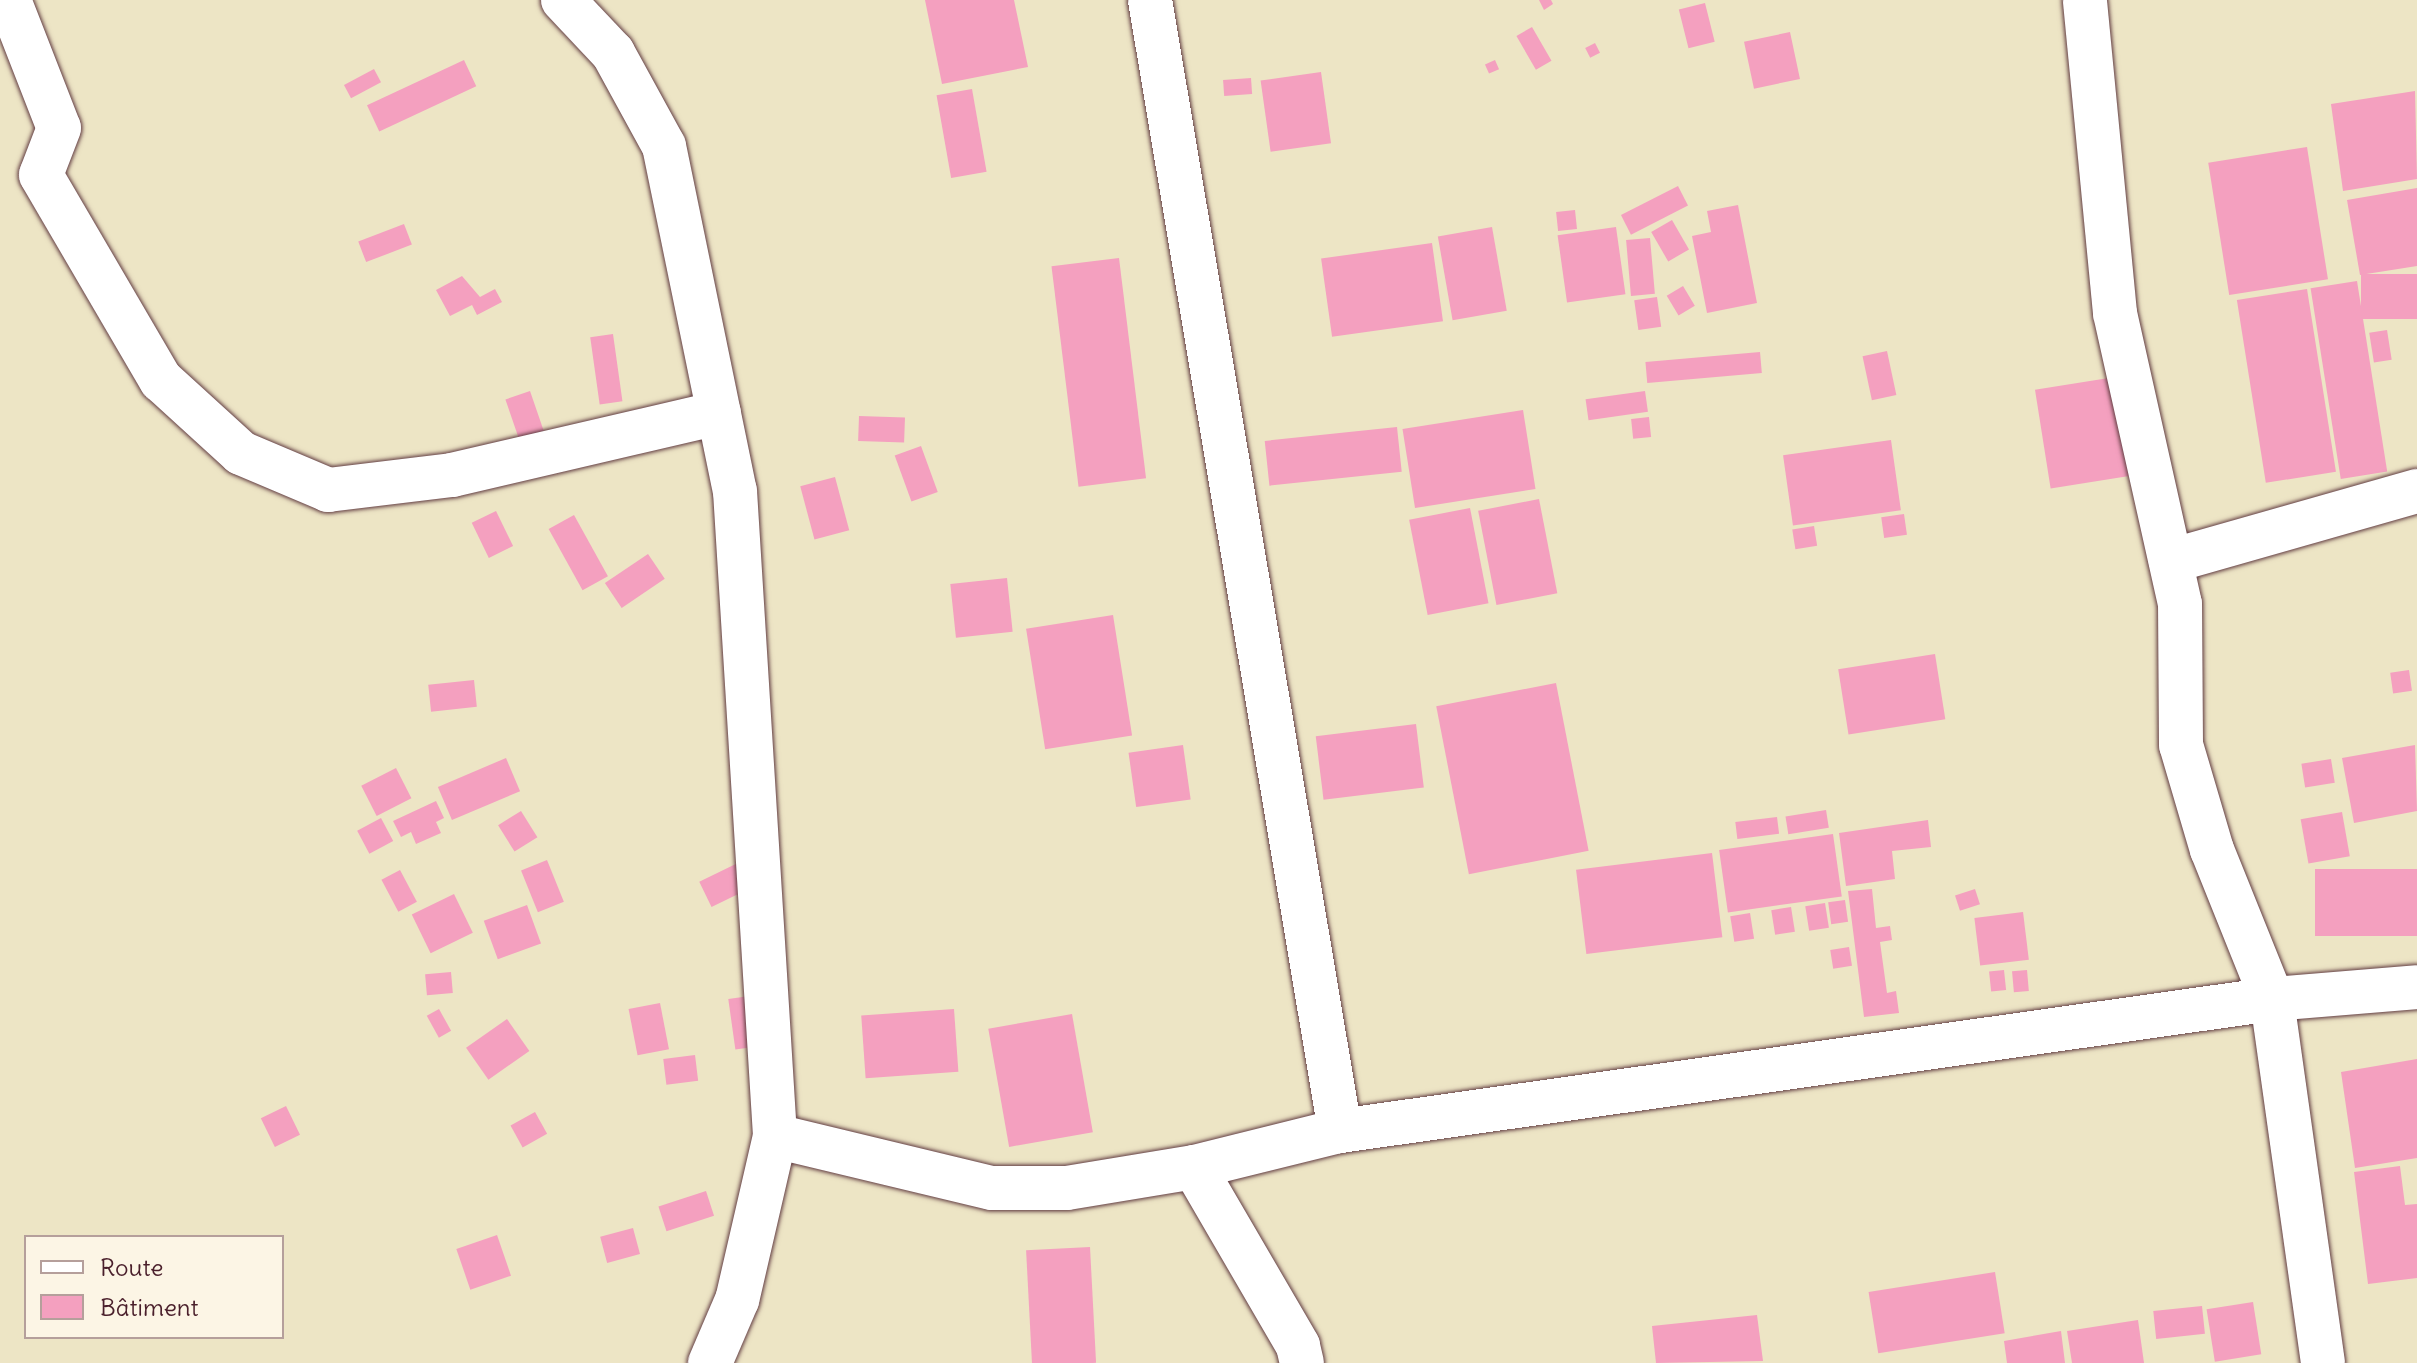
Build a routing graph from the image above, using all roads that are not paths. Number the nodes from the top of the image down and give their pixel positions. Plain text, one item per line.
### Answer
1 (9, 0) edge
2 (1150, 0) edge
3 (2085, 0) edge
4 (585, 9) edge
5 (719, 413) junction
6 (2417, 491) edge
7 (2171, 561) junction
8 (2417, 987) edge
9 (2272, 999) junction
10 (1340, 1131) junction
11 (775, 1136) junction
12 (1194, 1167) junction
13 (710, 1363) edge
14 (1302, 1363) edge
15 (2323, 1363) edge

1 - 5 street
2 - 10 street
3 - 7 street
4 - 5 street
5 - 11 street
6 - 7 street
7 - 9 street
8 - 9 street
9 - 10 street
9 - 15 street
10 - 12 street
11 - 12 street
11 - 13 street
12 - 14 street

